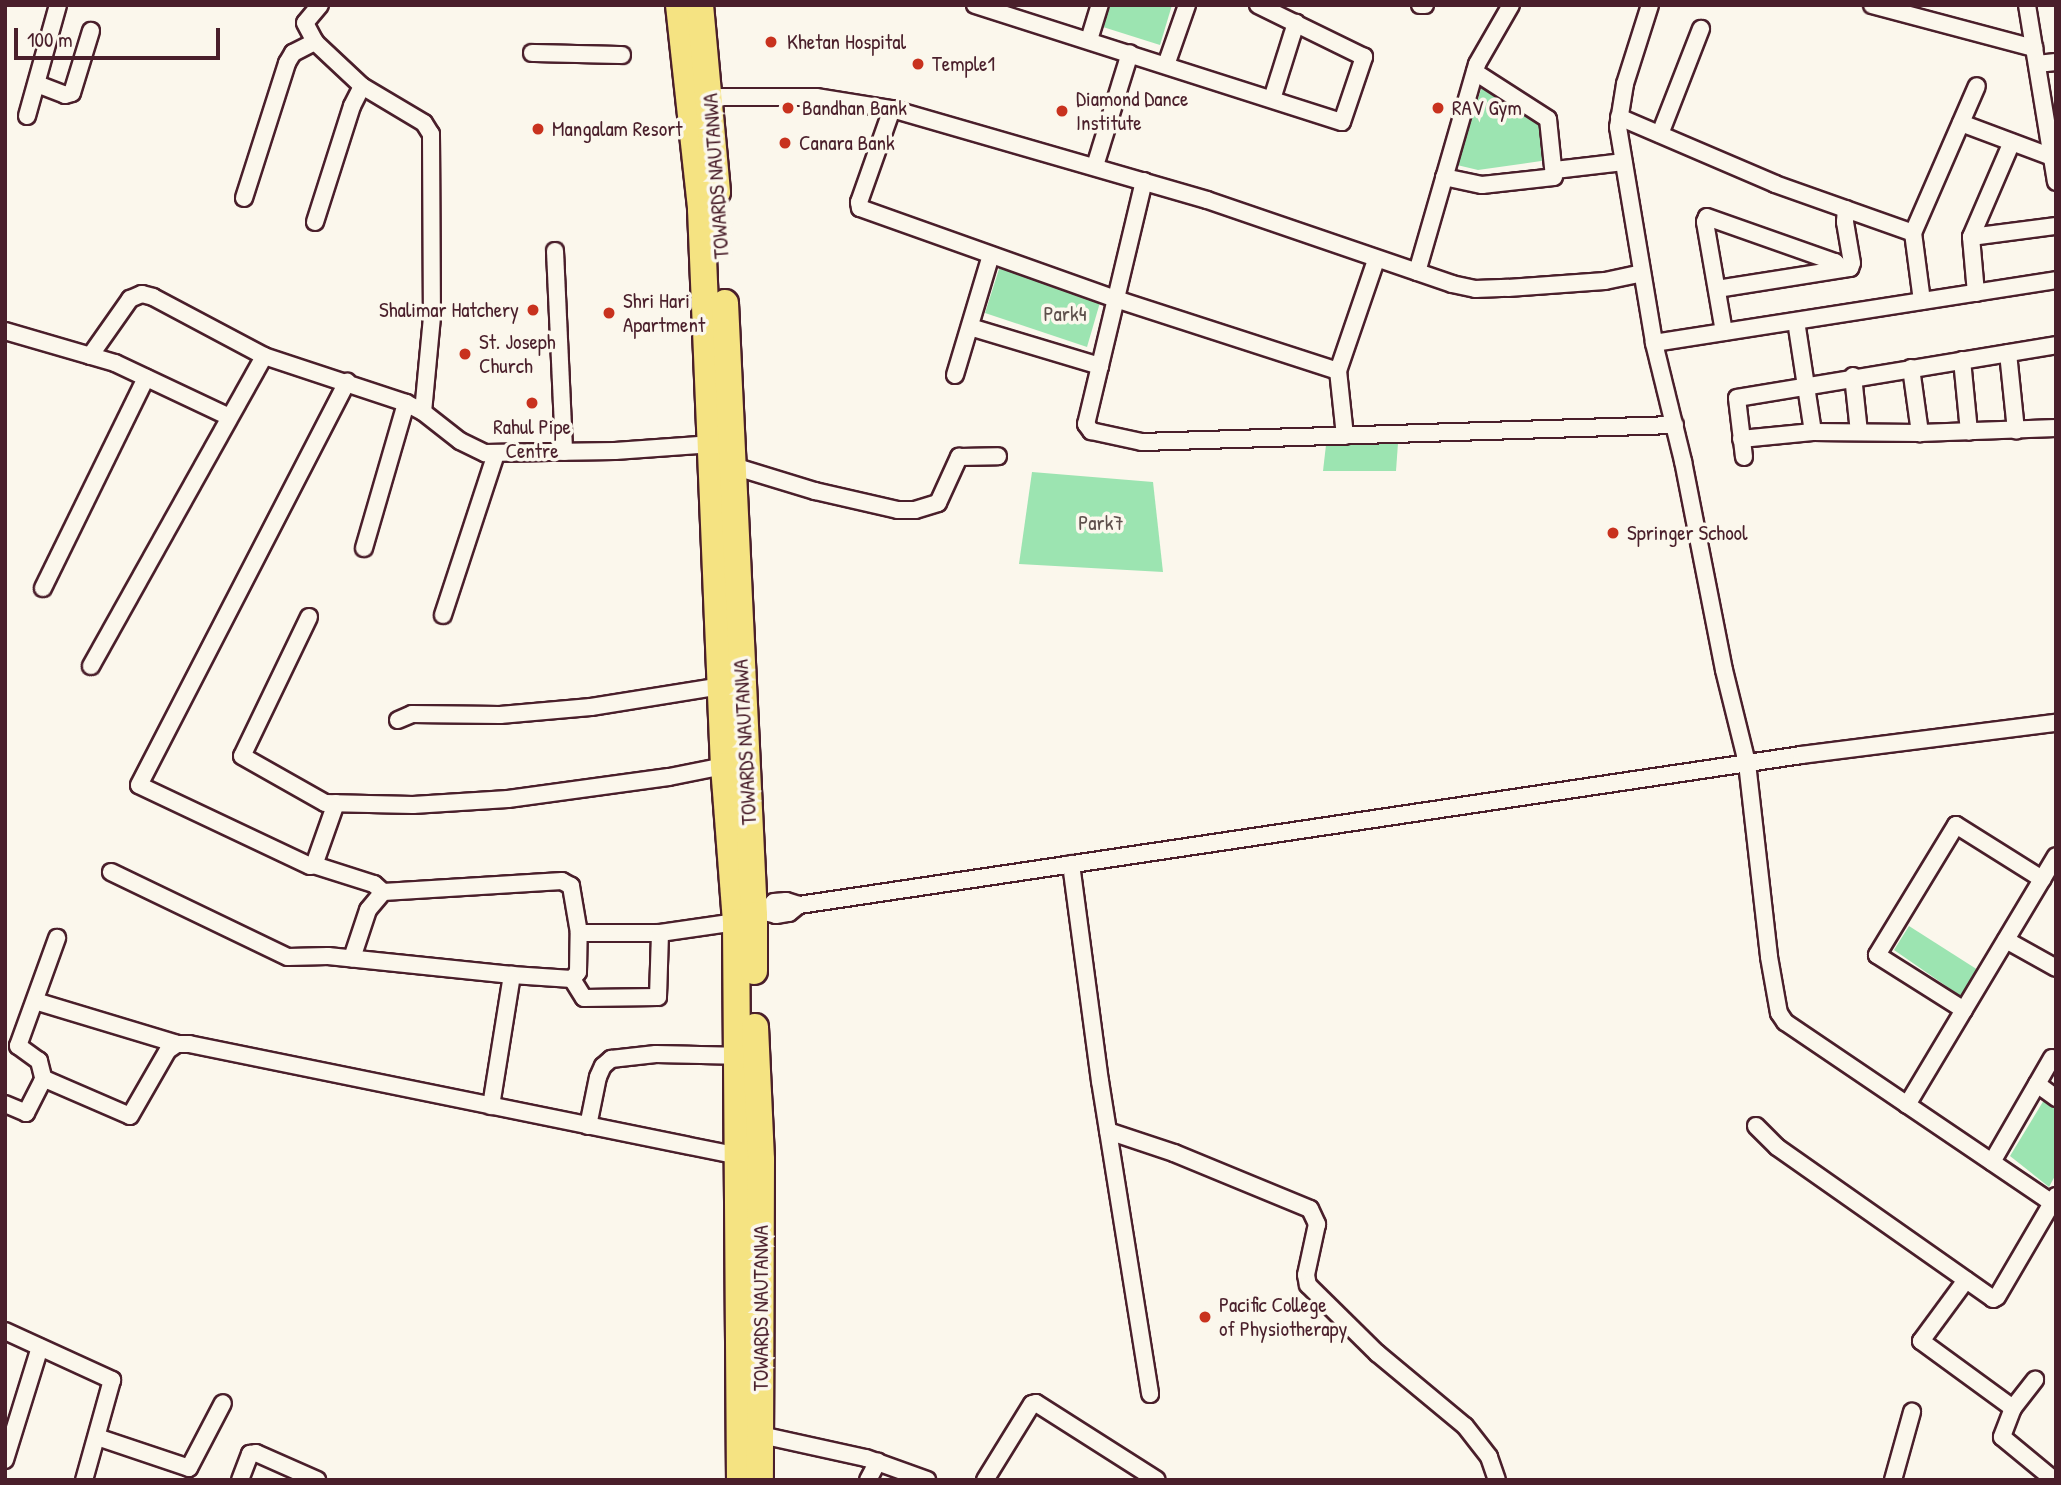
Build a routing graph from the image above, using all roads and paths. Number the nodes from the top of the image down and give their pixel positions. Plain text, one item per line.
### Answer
1 (58, 5) edge
2 (320, 5) edge
3 (679, 5) edge
4 (700, 5) edge
5 (975, 5) edge
6 (1100, 5) edge
7 (1187, 5) edge
8 (1258, 5) edge
9 (1511, 5) edge
10 (1650, 5) edge
11 (1872, 5) edge
12 (2028, 5) edge
13 (1296, 23) junction
14 (1701, 29) dead end
15 (91, 31) dead end
16 (1089, 40) junction
17 (315, 42) junction
18 (532, 52) dead end
19 (1130, 53) junction
20 (622, 55) dead end
21 (2036, 56) junction
22 (2056, 62) edge
23 (1166, 65) junction
24 (1475, 72) junction
25 (37, 84) junction
26 (362, 86) junction
27 (1977, 86) dead end
28 (710, 97) junction
29 (1272, 99) junction
30 (892, 109) junction
31 (27, 116) dead end
32 (1619, 117) junction
33 (2051, 120) edge
34 (1961, 123) junction
35 (1660, 134) junction
36 (2012, 142) junction
37 (1624, 162) junction
38 (1095, 166) junction
39 (2054, 169) edge
40 (1555, 170) junction
41 (1444, 177) junction
42 (1144, 181) junction
43 (244, 198) dead end
44 (1846, 209) junction
45 (315, 222) dead end
46 (2056, 226) edge
47 (1913, 233) junction
48 (1971, 237) junction
49 (555, 251) dead end
50 (991, 255) junction
51 (1376, 260) junction
52 (1842, 269) junction
53 (1417, 272) junction
54 (1642, 273) junction
55 (2056, 280) edge
56 (1717, 289) junction
57 (1976, 293) junction
58 (1116, 299) junction
59 (1922, 301) junction
60 (1796, 321) junction
61 (970, 327) junction
62 (5, 331) edge
63 (1724, 332) junction
64 (1654, 343) junction
65 (2056, 345) edge
66 (2008, 353) junction
67 (90, 356) junction
68 (264, 356) junction
69 (1962, 360) junction
70 (1100, 366) junction
71 (1911, 368) junction
72 (1338, 371) junction
73 (955, 375) dead end
74 (1853, 376) junction
75 (146, 378) junction
76 (347, 382) junction
77 (1805, 384) junction
78 (406, 403) junction
79 (423, 412) junction
80 (229, 417) junction
81 (1675, 425) junction
82 (2056, 428) edge
83 (2016, 431) junction
84 (1813, 432) junction
85 (1859, 432) junction
86 (1969, 432) junction
87 (1920, 433) junction
88 (1345, 436) junction
89 (1741, 439) junction
90 (713, 444) junction
91 (564, 452) junction
92 (496, 454) junction
93 (998, 456) dead end
94 (1744, 457) dead end
95 (733, 466) junction
96 (364, 548) dead end
97 (43, 588) dead end
98 (443, 615) dead end
99 (309, 617) dead end
100 (91, 666) dead end
101 (722, 686) junction
102 (398, 720) dead end
103 (2056, 723) edge
104 (1747, 763) junction
105 (724, 766) junction
106 (336, 803) junction
107 (2056, 856) edge
108 (1071, 864) junction
109 (314, 865) junction
110 (111, 872) dead end
111 (2042, 878) junction
112 (383, 892) junction
113 (752, 916) junction
114 (579, 933) junction
115 (660, 933) junction
116 (57, 938) dead end
117 (2006, 940) junction
118 (352, 958) junction
119 (2056, 968) edge
120 (512, 975) junction
121 (572, 979) junction
122 (35, 1001) junction
123 (1964, 1010) junction
124 (177, 1044) junction
125 (746, 1056) junction
126 (2052, 1058) dead end
127 (44, 1081) junction
128 (2037, 1084) junction
129 (2056, 1098) edge
130 (5, 1104) edge
131 (1907, 1105) junction
132 (491, 1106) junction
133 (589, 1126) junction
134 (1756, 1126) dead end
135 (1108, 1130) junction
136 (750, 1158) junction
137 (1992, 1162) junction
138 (2054, 1199) edge
139 (1966, 1280) junction
140 (5, 1331) edge
141 (40, 1347) junction
142 (2035, 1380) dead end
143 (1150, 1394) dead end
144 (223, 1403) dead end
145 (2013, 1408) junction
146 (1912, 1412) dead end
147 (761, 1435) junction
148 (97, 1437) junction
149 (5, 1460) edge
150 (878, 1461) junction
151 (84, 1480) edge
152 (240, 1480) edge
153 (317, 1480) edge
154 (740, 1480) edge
155 (760, 1480) edge
156 (868, 1480) edge
157 (927, 1480) edge
158 (985, 1480) edge
159 (1157, 1480) edge
160 (1497, 1480) edge
161 (1893, 1480) edge
162 (2054, 1480) edge

1 - 25 street
2 - 17 street
3 - 90 main road
4 - 28 main road, TOWARDS NAUTANWA
5 - 16 street
6 - 16 street
7 - 23 street
8 - 13 street
9 - 24 street
10 - 32 street
11 - 21 street
12 - 21 street
13 - 29 street
13 - 29 street
14 - 35 street
15 - 25 street
16 - 19 street
17 - 26 street
17 - 43 street
18 - 20 street
19 - 23 street
19 - 38 street
21 - 22 street
21 - 33 street
23 - 29 street
24 - 40 street
24 - 41 street
25 - 31 street
26 - 45 street
26 - 79 street
27 - 34 street
28 - 30 street
28 - 95 main road, TOWARDS NAUTANWA
30 - 38 street
30 - 50 street
32 - 35 street
32 - 37 street
33 - 39 street
34 - 36 street
34 - 47 street
35 - 44 street
36 - 39 street
36 - 48 street
37 - 40 street
37 - 54 street
38 - 42 street
40 - 41 street
41 - 53 street
42 - 51 street
42 - 58 street
44 - 47 street
44 - 52 street
46 - 48 street
47 - 59 street
48 - 57 street
49 - 91 street
50 - 58 street
50 - 61 street
51 - 53 street
51 - 72 street
52 - 56 street
52 - 56 street
53 - 54 street
54 - 64 street
55 - 57 street
56 - 63 street
57 - 59 street
58 - 70 street
58 - 72 street
59 - 60 street
60 - 63 street
60 - 77 street
61 - 70 street
61 - 73 street
62 - 67 street
63 - 64 street
64 - 81 street
65 - 66 street
66 - 69 street
66 - 83 street
67 - 68 street
67 - 75 street
68 - 76 street
68 - 80 street
69 - 71 street
69 - 86 street
70 - 88 street
71 - 74 street
71 - 87 street
72 - 88 street
74 - 77 street
74 - 85 street
75 - 80 street
75 - 97 street
76 - 78 street
76 - 109 street
77 - 84 street
77 - 89 street
78 - 79 street
78 - 96 street
79 - 92 street
80 - 100 street
81 - 88 street
81 - 104 street
82 - 83 street
83 - 86 street
84 - 85 street
84 - 89 street
85 - 87 street
86 - 87 street
89 - 94 street
90 - 91 street
90 - 101 main road
91 - 92 street
92 - 98 street
93 - 95 street
95 - 113 main road, TOWARDS NAUTANWA
99 - 106 street
101 - 102 street
101 - 105 main road
103 - 104 street
104 - 108 street
104 - 131 street
105 - 106 street
105 - 113 main road
106 - 109 street
107 - 111 street
108 - 113 street
108 - 135 street
109 - 112 street
110 - 118 street
111 - 117 street
111 - 123 street
112 - 114 street
112 - 118 street
113 - 115 street
113 - 125 main road, TOWARDS NAUTANWA
114 - 115 street
114 - 121 street
115 - 121 street
116 - 122 street
117 - 119 street
117 - 123 street
118 - 120 street
120 - 121 street
120 - 132 street
122 - 124 street
122 - 127 street
123 - 131 street
124 - 127 street
124 - 132 street
125 - 133 street
125 - 136 main road, TOWARDS NAUTANWA
126 - 128 street
127 - 130 street
128 - 129 street
128 - 137 street
131 - 137 street
132 - 133 street
133 - 136 street
134 - 139 street
135 - 143 street
135 - 160 street
136 - 147 main road, TOWARDS NAUTANWA
136 - 154 main road
137 - 138 street
138 - 139 street
139 - 145 street
140 - 141 street
141 - 148 street
141 - 149 street
142 - 145 street
144 - 148 street
145 - 162 street
146 - 161 street
147 - 150 street
147 - 155 main road, TOWARDS NAUTANWA
148 - 151 street
150 - 156 street
150 - 157 street
152 - 153 street
158 - 159 street

